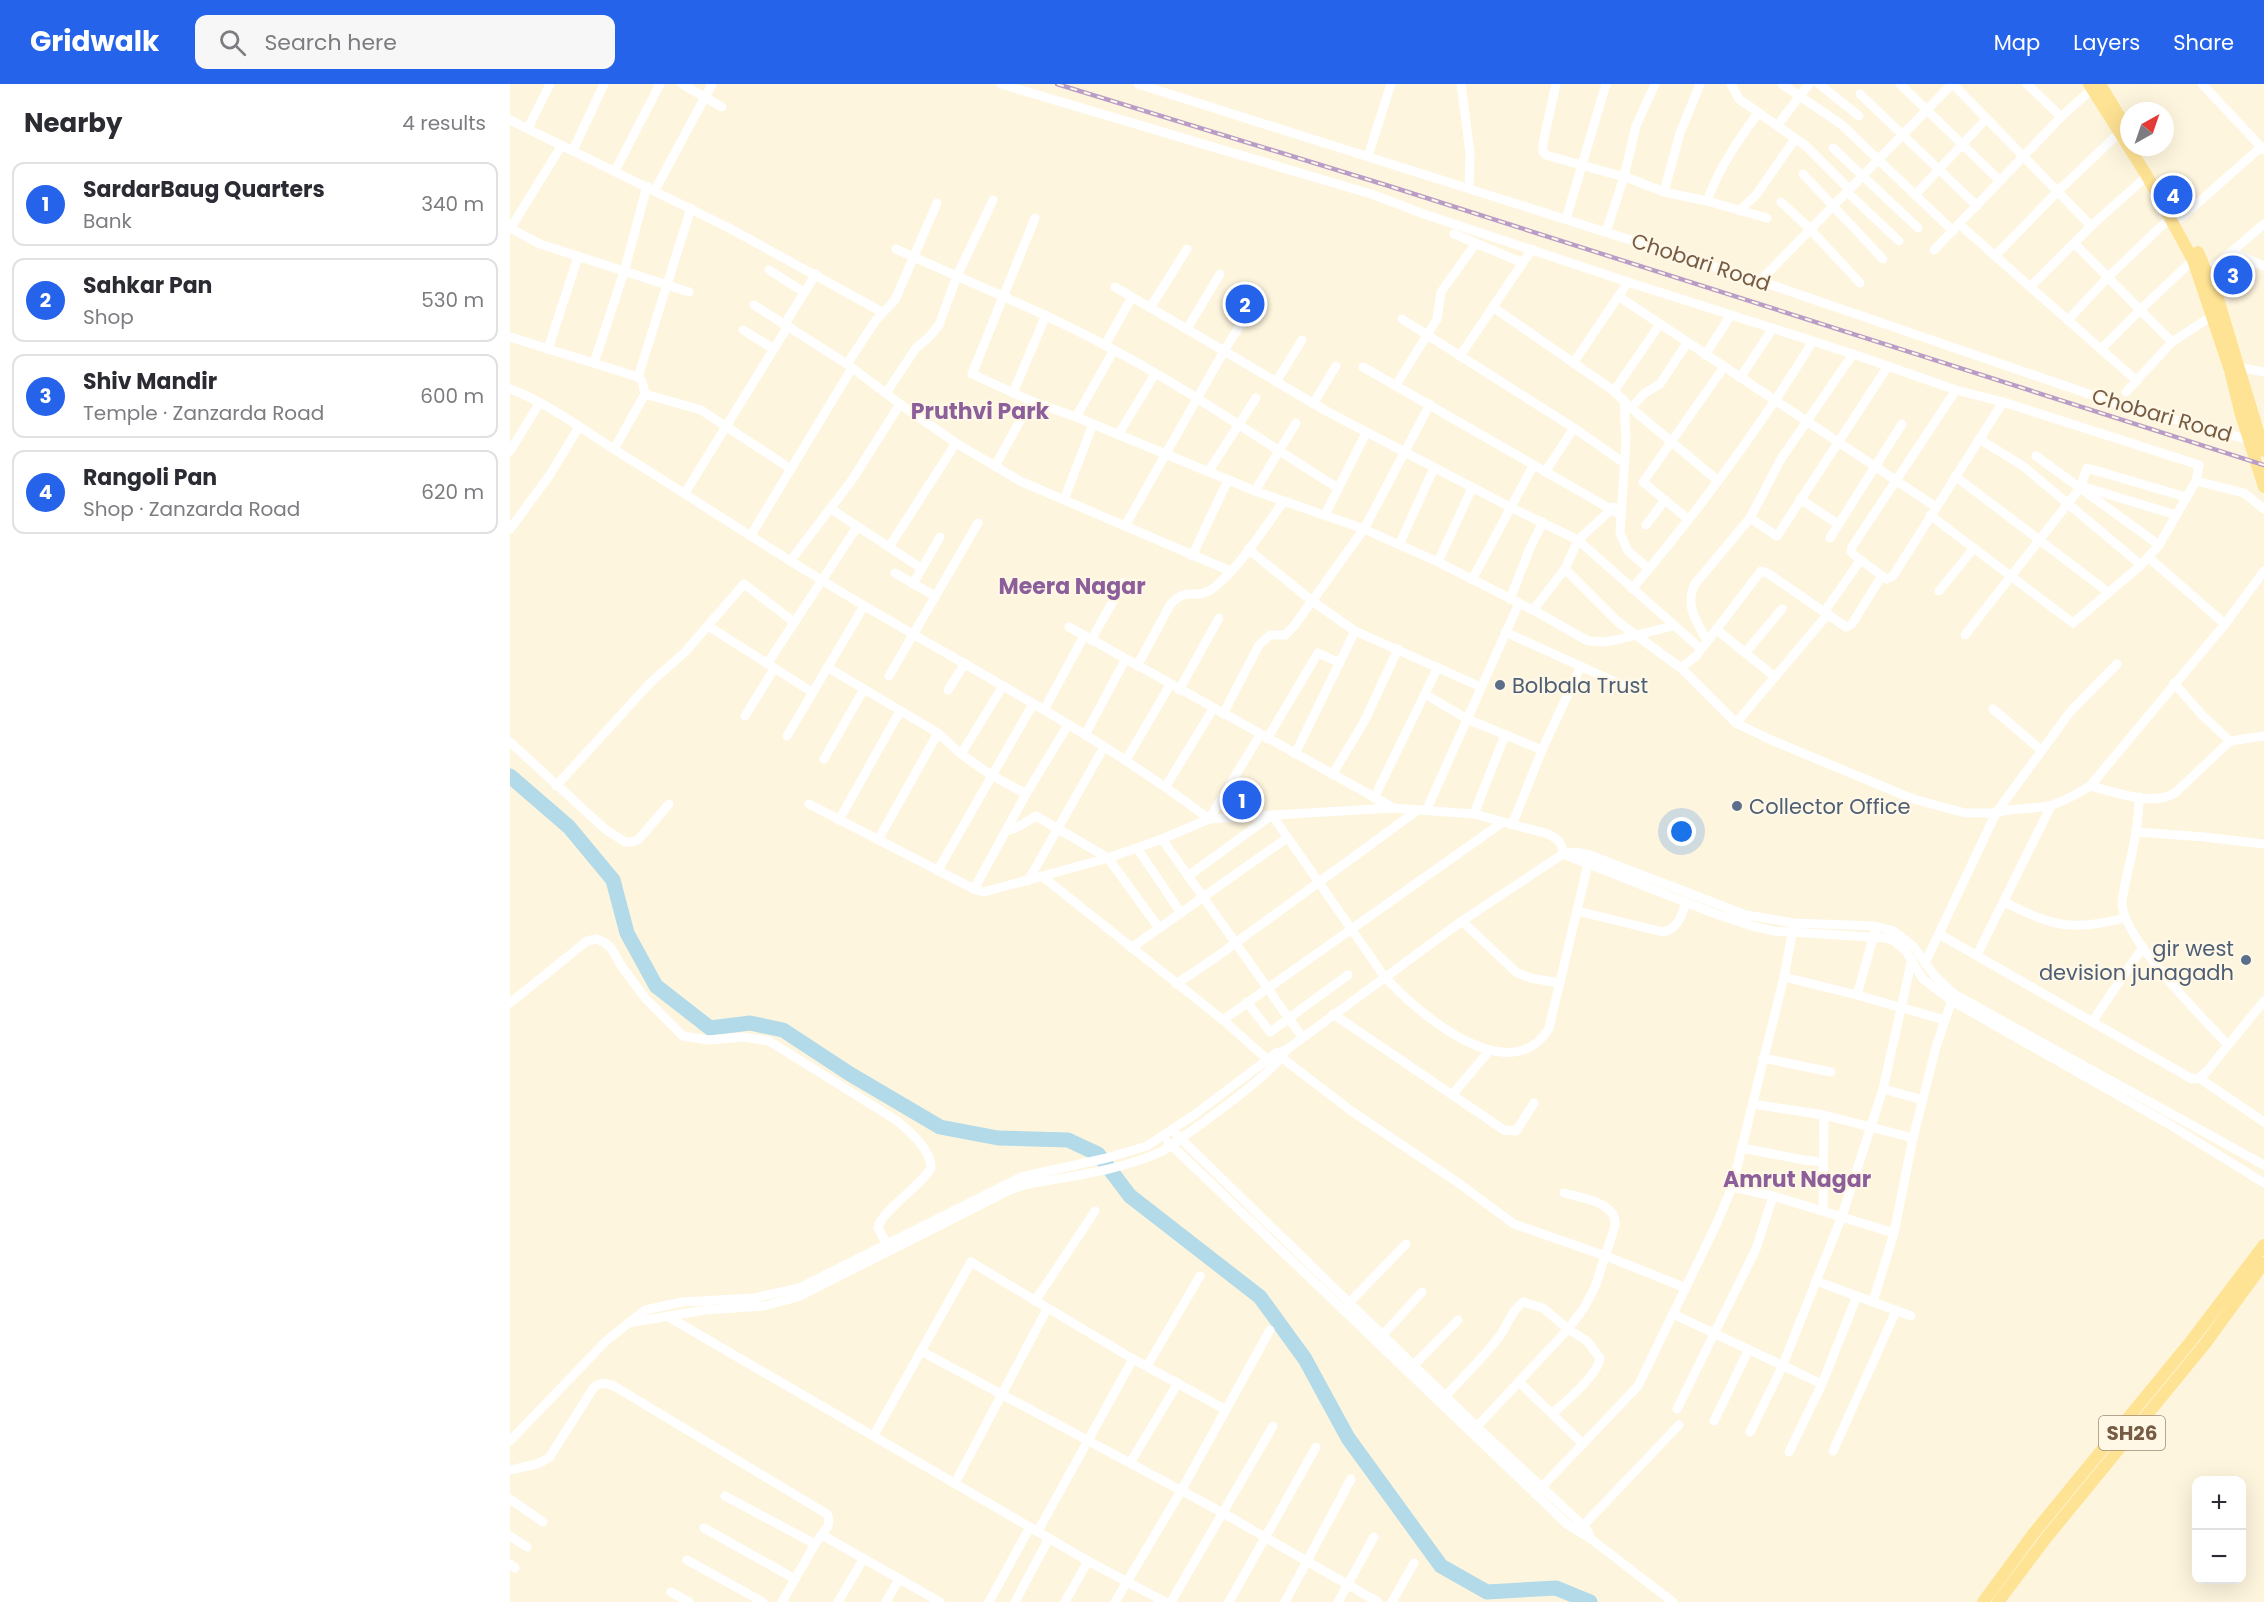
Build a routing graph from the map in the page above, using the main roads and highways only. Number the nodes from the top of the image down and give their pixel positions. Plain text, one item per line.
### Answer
1 (2094, 86) edge
2 (2120, 126) edge
3 (2137, 156) edge
4 (2143, 156) edge
5 (2176, 218) junction
6 (2204, 275) junction
7 (2263, 447) edge
8 (2264, 487) edge
9 (2264, 1245) edge
10 (2264, 1263) edge
11 (1983, 1602) edge
12 (1998, 1602) edge

1 - 2 main road
3 - 5 main road
4 - 5 main road
5 - 6 main road
5 - 6 main road
6 - 7 main road
6 - 8 main road
9 - 11 main road, SH26
10 - 12 main road, SH26

